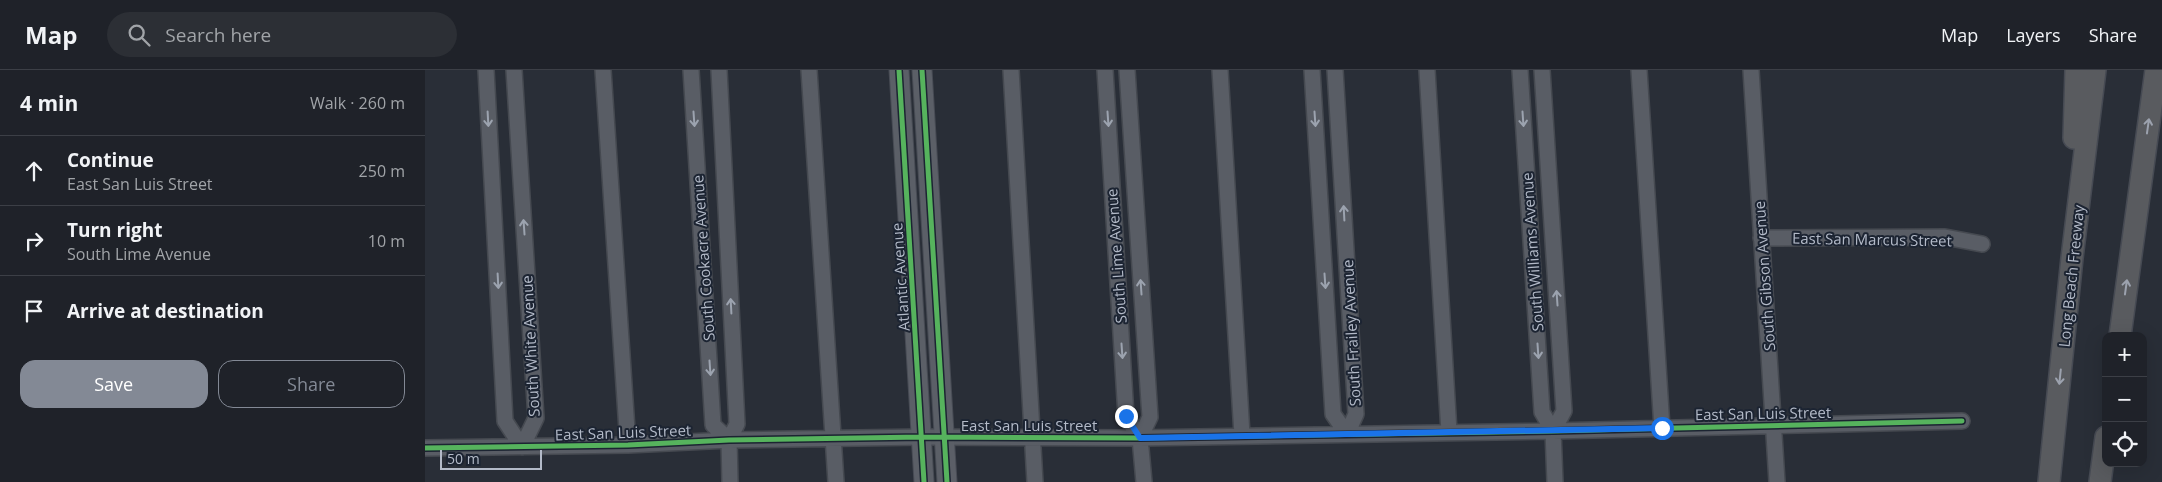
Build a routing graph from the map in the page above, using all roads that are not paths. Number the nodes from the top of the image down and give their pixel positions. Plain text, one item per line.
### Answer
1 (486, 70) edge
2 (514, 70) edge
3 (603, 70) edge
4 (691, 70) edge
5 (719, 70) edge
6 (809, 70) edge
7 (899, 70) edge
8 (921, 70) edge
9 (1011, 70) edge
10 (1105, 70) edge
11 (1127, 70) edge
12 (1220, 70) edge
13 (1312, 70) edge
14 (1335, 70) edge
15 (1427, 70) edge
16 (1520, 70) edge
17 (1543, 70) edge
18 (1639, 70) edge
19 (1751, 70) edge
20 (2076, 70) edge
21 (2095, 70) edge
22 (2156, 70) edge
23 (1761, 238) junction
24 (1982, 244) dead end
25 (2072, 258) junction
26 (2121, 332) edge
27 (1962, 421) dead end
28 (1773, 424) junction
29 (1662, 428) junction
30 (1553, 431) junction
31 (1449, 432) junction
32 (1347, 434) junction
33 (1242, 435) junction
34 (922, 437) junction
35 (943, 437) junction
36 (832, 438) junction
37 (1140, 438) junction
38 (1032, 439) junction
39 (729, 440) junction
40 (628, 445) junction
41 (522, 447) junction
42 (425, 448) edge
43 (2102, 467) edge
44 (730, 482) edge
45 (836, 482) edge
46 (924, 482) edge
47 (947, 482) edge
48 (1035, 482) edge
49 (1144, 482) edge
50 (1555, 482) edge
51 (1777, 482) edge
52 (2049, 482) edge
53 (2100, 482) edge

1 -> 41 street, South White Avenue
41 -> 2 street, South White Avenue
3 - 40 street
4 -> 39 street, South Cookacre Avenue
39 -> 5 street, South Cookacre Avenue
6 - 36 street
7 - 34 main road, Atlantic Avenue
8 - 35 main road
9 - 38 street
10 -> 37 street, South Lime Avenue
37 -> 11 street, South Lime Avenue
12 - 33 street
13 -> 32 street, South Frailey Avenue
32 -> 14 street, South Frailey Avenue
15 - 31 street
16 -> 30 street, South Williams Avenue
30 -> 17 street, South Williams Avenue
18 - 29 street
19 - 23 street, South Gibson Avenue
20 - 25 highway
21 - 25 highway, Long Beach Freeway
26 -> 22 highway
23 - 24 street, East San Marcus Street
23 - 28 street, South Gibson Avenue
25 -> 52 highway, Long Beach Freeway
27 - 28 street, East San Luis Street
28 - 29 street, East San Luis Street
28 - 51 street, South Gibson Avenue
29 - 30 street, East San Luis Street
30 - 31 street, East San Luis Street
30 - 50 street, South Williams Avenue
31 - 32 street, East San Luis Street
32 - 33 street, East San Luis Street
33 - 37 street, East San Luis Street
34 - 35 street, East San Luis Street
34 - 36 street, East San Luis Street
34 - 46 main road, Atlantic Avenue
35 - 38 street, East San Luis Street
35 - 47 main road
36 - 39 street, East San Luis Street
36 - 45 street
37 - 38 street, East San Luis Street
37 - 49 street, South Lime Avenue
38 - 48 street
39 - 40 street, East San Luis Street
39 - 44 street, South Cookacre Avenue
40 - 41 street, East San Luis Street
41 - 42 street, East San Luis Street
43 - 53 highway

